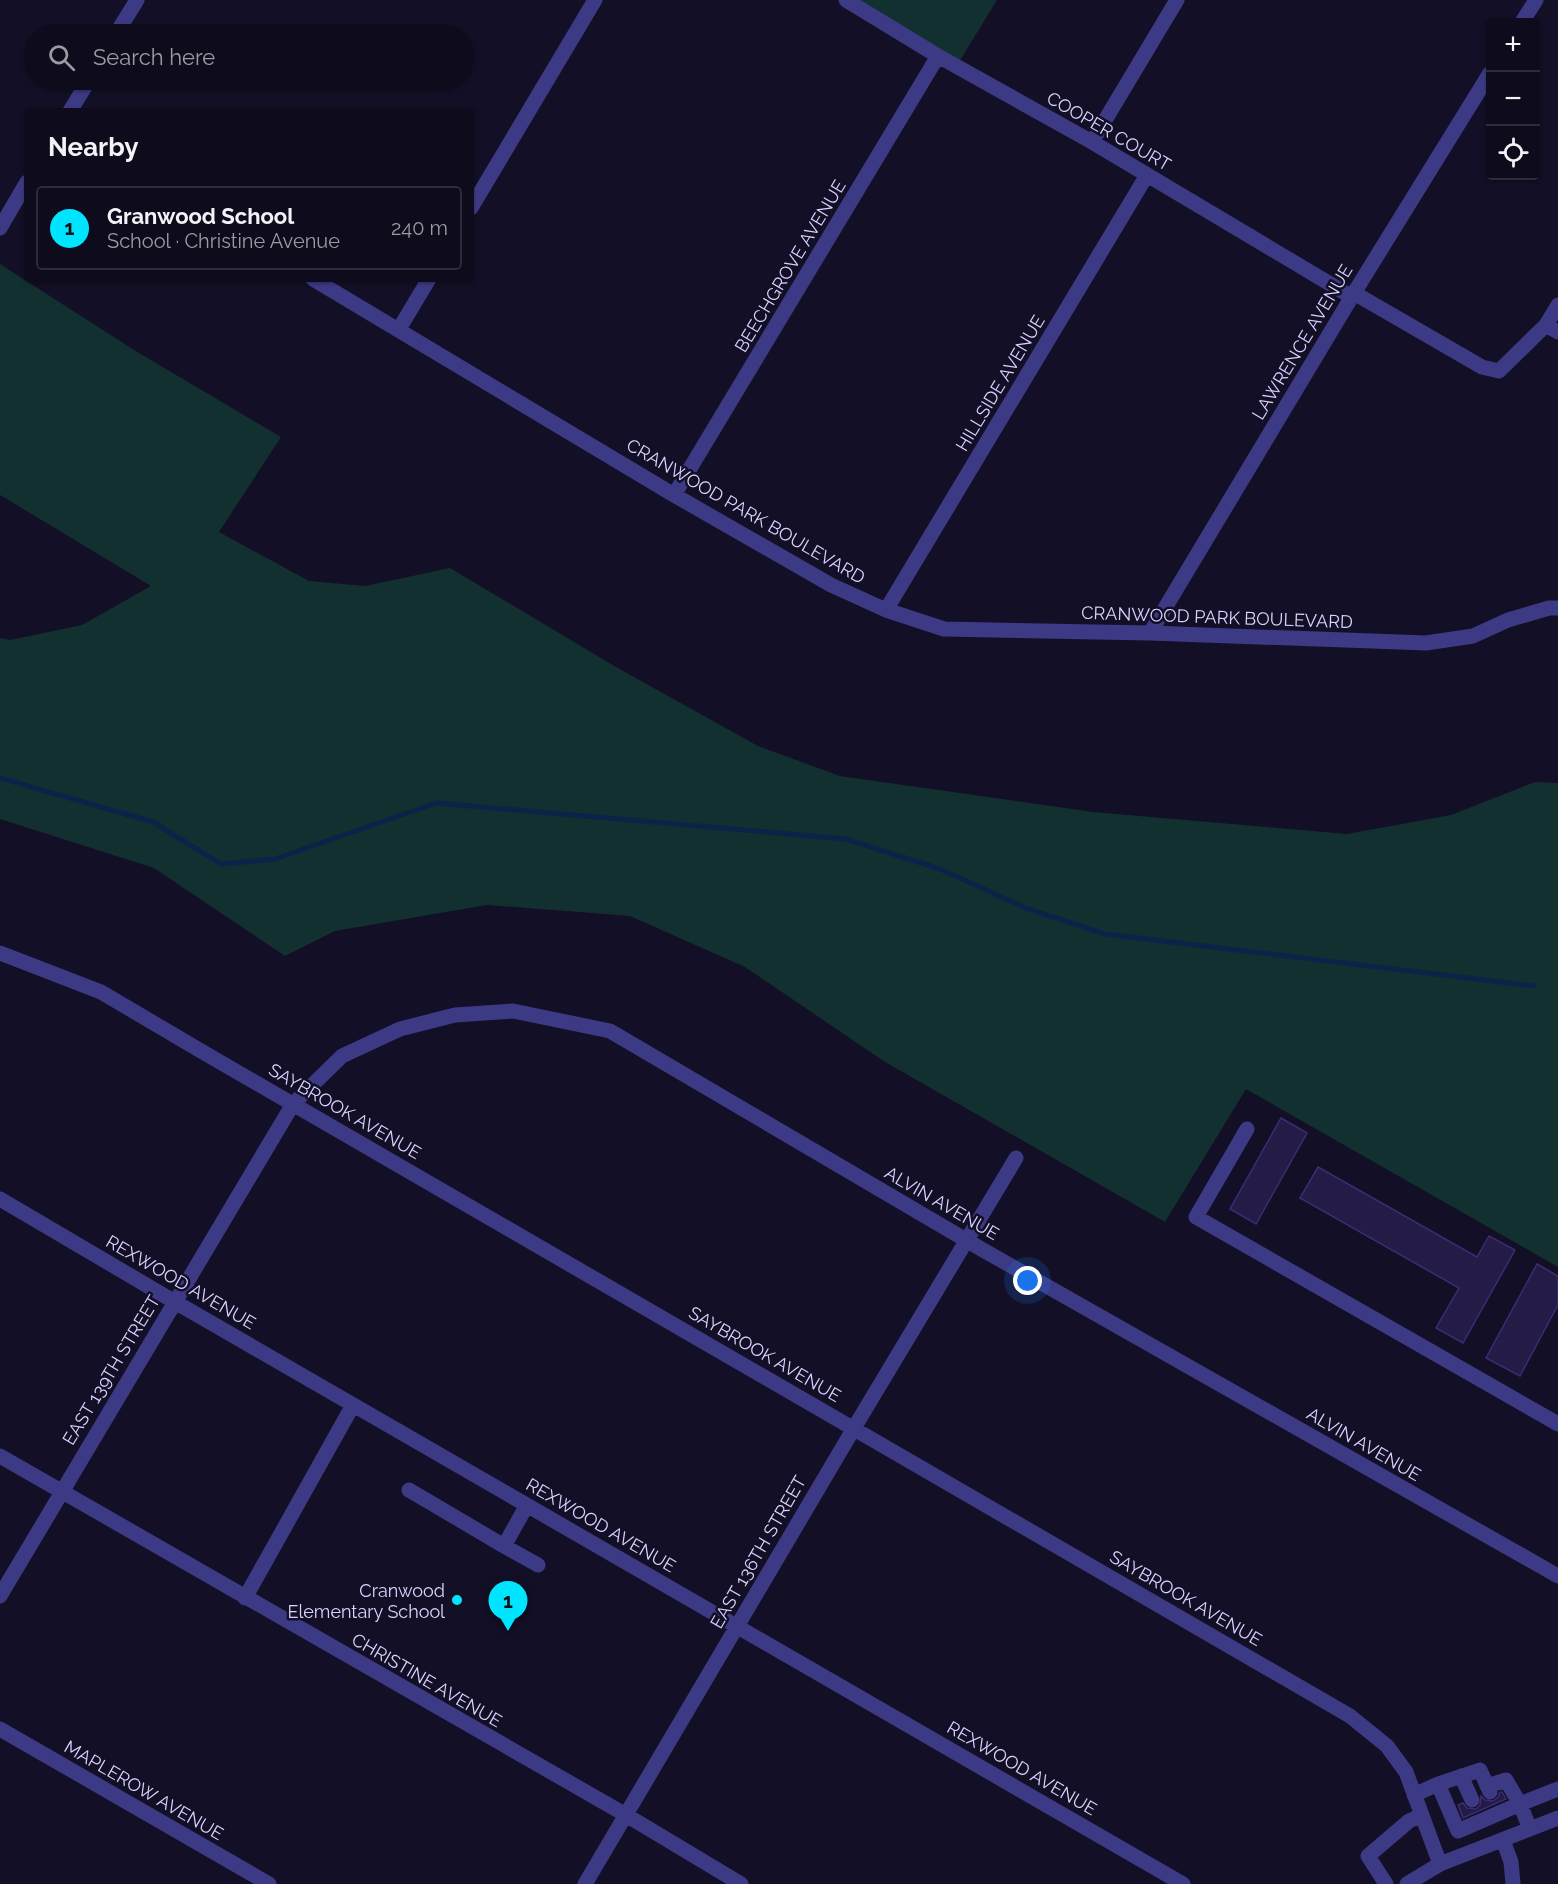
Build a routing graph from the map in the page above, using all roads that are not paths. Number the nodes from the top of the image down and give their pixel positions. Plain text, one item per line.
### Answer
1 (137, 0) edge
2 (595, 0) edge
3 (846, 0) edge
4 (1177, 0) edge
5 (1536, 0) edge
6 (1525, 18) edge
7 (122, 24) edge
8 (938, 56) junction
9 (1486, 81) edge
10 (83, 90) edge
11 (72, 108) edge
12 (1092, 142) junction
13 (1147, 175) junction
14 (24, 187) edge
15 (474, 203) edge
16 (0, 228) edge
17 (318, 282) edge
18 (427, 282) edge
19 (1353, 295) junction
20 (1558, 305) edge
21 (1552, 328) edge
22 (399, 329) junction
23 (674, 495) junction
24 (1558, 608) edge
25 (886, 610) junction
26 (1149, 633) junction
27 (0, 953) edge
28 (293, 1104) junction
29 (1247, 1130) dead end
30 (1016, 1158) dead end
31 (0, 1199) edge
32 (967, 1241) junction
33 (175, 1302) junction
34 (353, 1405) junction
35 (1558, 1424) edge
36 (854, 1428) junction
37 (0, 1456) edge
38 (409, 1490) dead end
39 (60, 1493) junction
40 (527, 1505) junction
41 (504, 1546) junction
42 (538, 1565) dead end
43 (1558, 1576) edge
44 (0, 1596) edge
45 (245, 1598) junction
46 (738, 1626) junction
47 (0, 1729) edge
48 (1461, 1776) junction
49 (1438, 1784) junction
50 (1558, 1789) edge
51 (1414, 1795) junction
52 (1472, 1800) dead end
53 (1520, 1804) junction
54 (626, 1815) junction
55 (1422, 1815) junction
56 (1481, 1818) junction
57 (1558, 1818) edge
58 (1530, 1829) junction
59 (1498, 1841) junction
60 (1440, 1864) junction
61 (269, 1884) edge
62 (585, 1884) edge
63 (741, 1884) edge
64 (1183, 1884) edge
65 (1386, 1884) edge
66 (1407, 1884) edge
67 (1513, 1884) edge

1 - 7 street
2 - 15 street
3 - 8 street, COOPER COURT
4 - 12 street
5 - 6 street
8 - 12 street, COOPER COURT
8 - 23 street, BEECHGROVE AVENUE
9 - 19 street, LAWRENCE AVENUE
10 - 11 street
12 - 13 street, COOPER COURT
13 - 19 street, COOPER COURT
13 - 25 street, HILLSIDE AVENUE
14 - 16 street
17 - 22 street, CRANWOOD PARK BOULEVARD
18 - 22 street
19 - 21 street, COOPER COURT
19 - 26 street, LAWRENCE AVENUE
20 - 21 street
22 - 23 street, CRANWOOD PARK BOULEVARD
23 - 25 street, CRANWOOD PARK BOULEVARD
24 - 26 street, CRANWOOD PARK BOULEVARD
25 - 26 street, CRANWOOD PARK BOULEVARD
27 - 28 street, SAYBROOK AVENUE
28 - 32 street, ALVIN AVENUE
28 - 33 street, EAST 139TH STREET
28 - 36 street, SAYBROOK AVENUE
29 - 35 street
30 - 32 street, EAST 136TH STREET
31 - 33 street, REXWOOD AVENUE
32 - 36 street, EAST 136TH STREET
32 - 43 street, ALVIN AVENUE
33 - 34 street, REXWOOD AVENUE
33 - 39 street, EAST 139TH STREET
34 - 40 street, REXWOOD AVENUE
34 - 45 street
36 - 46 street, EAST 136TH STREET
36 - 51 street, SAYBROOK AVENUE
37 - 39 street, CHRISTINE AVENUE
38 - 41 street
39 - 44 street, EAST 139TH STREET
39 - 45 street, CHRISTINE AVENUE
40 - 41 street
40 - 46 street, REXWOOD AVENUE
41 - 42 street
45 - 54 street, CHRISTINE AVENUE
46 - 54 street, EAST 136TH STREET
46 - 64 street, REXWOOD AVENUE
47 - 61 street, MAPLEROW AVENUE
48 - 49 street
48 - 52 street
48 - 53 street
49 - 51 street
49 - 56 street
50 - 53 street
51 - 55 street, SAYBROOK AVENUE
53 - 56 street
53 - 58 street
54 - 62 street, EAST 136TH STREET
54 - 63 street, CHRISTINE AVENUE
55 - 60 street, SAYBROOK AVENUE
55 - 65 street
56 - 59 street
57 - 58 street
58 - 59 street
59 - 60 street
59 - 67 street
60 - 66 street

